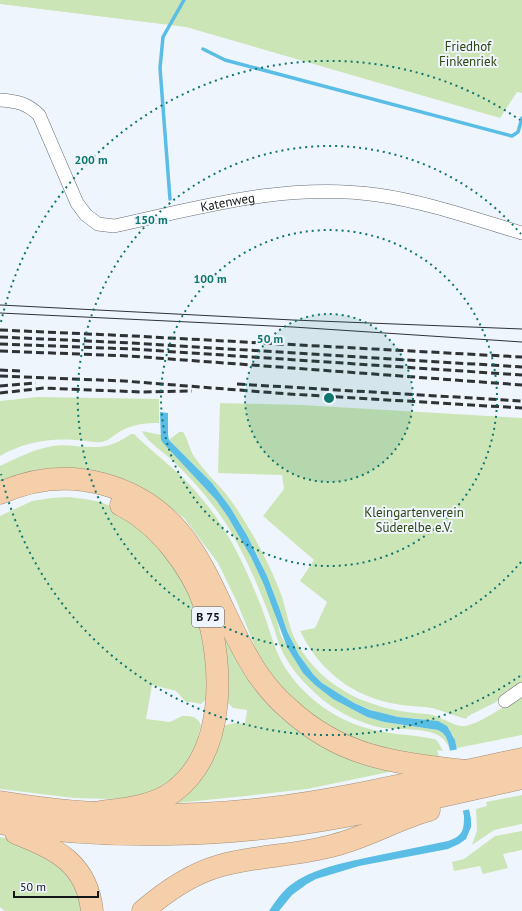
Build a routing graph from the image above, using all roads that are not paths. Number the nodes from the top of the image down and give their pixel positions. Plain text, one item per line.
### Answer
1 (0, 100) edge
2 (522, 233) edge
3 (0, 493) edge
4 (0, 509) edge
5 (522, 690) edge
6 (505, 701) dead end
7 (522, 759) edge
8 (522, 778) edge
9 (457, 785) junction
10 (0, 802) edge
11 (94, 813) junction
12 (0, 823) edge
13 (0, 826) edge
14 (92, 911) edge
15 (143, 911) edge

1 - 2 street, Katenweg
3 - 9 highway, B 75
4 - 11 highway, B 75
5 - 6 street
7 - 9 highway, B 75
8 - 9 highway
9 - 11 highway, B 75
9 - 12 highway, B 75
9 - 15 highway
10 - 11 highway, B 75
13 - 14 highway

